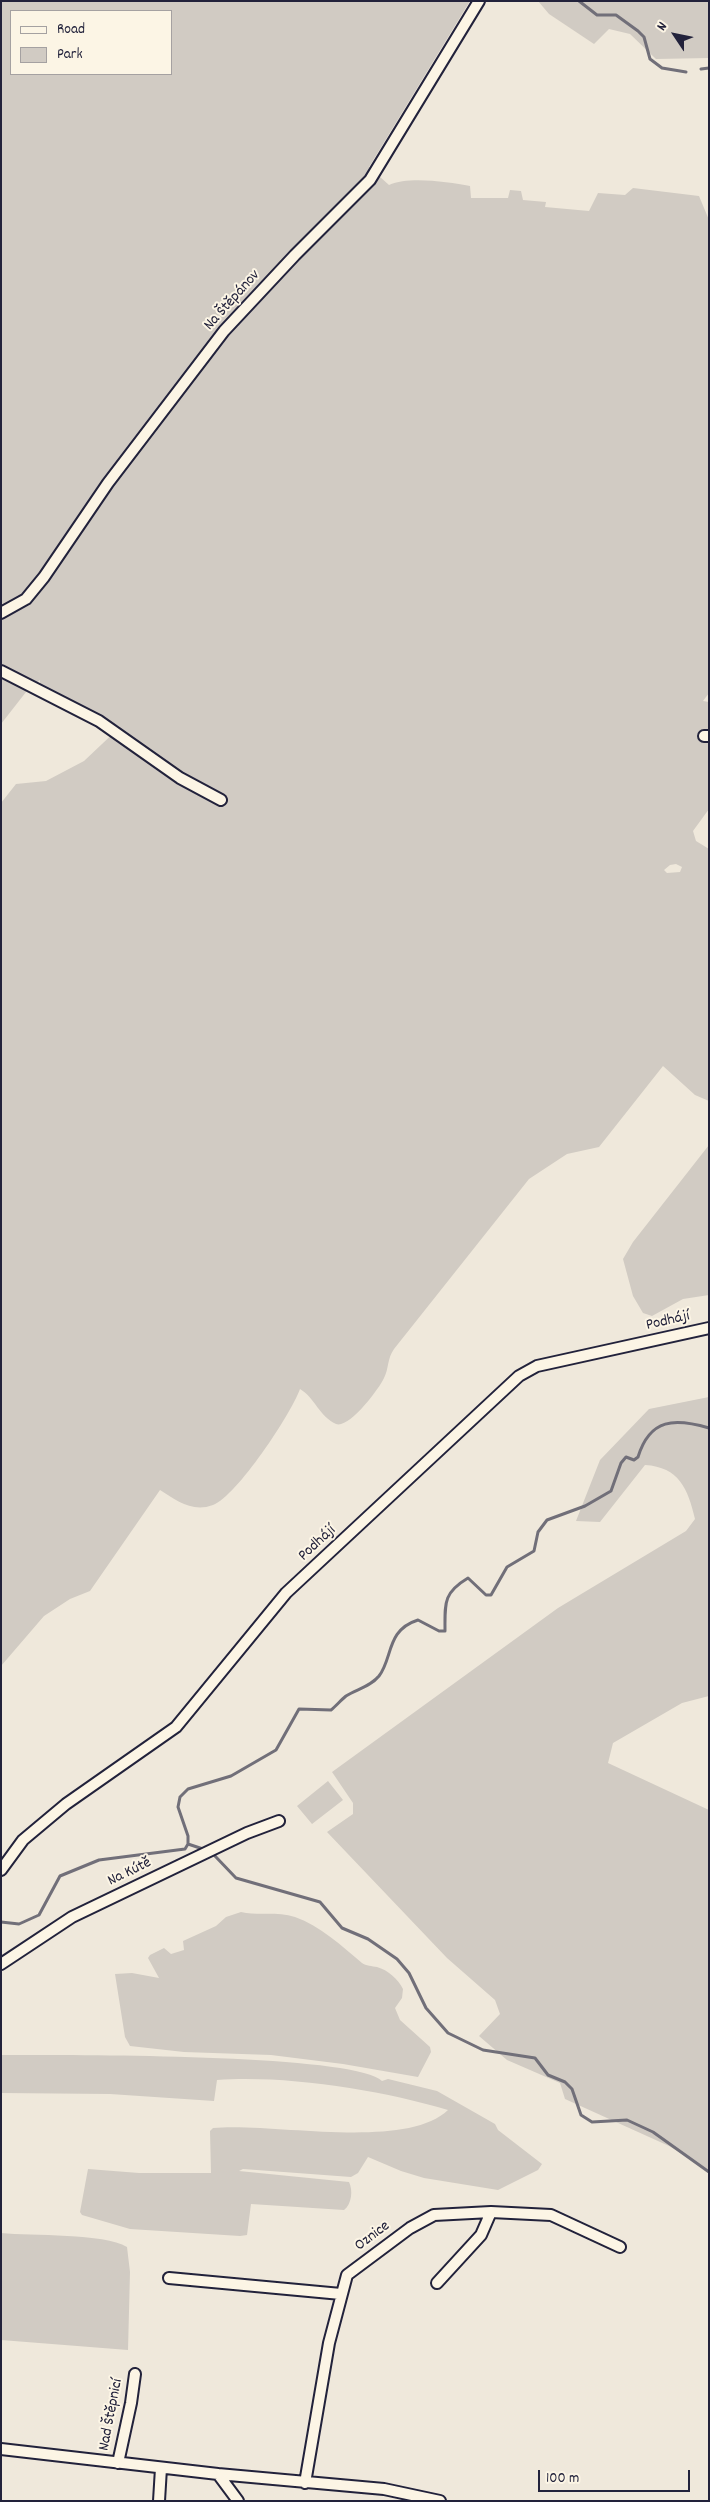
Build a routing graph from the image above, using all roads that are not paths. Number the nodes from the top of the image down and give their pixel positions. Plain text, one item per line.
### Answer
1 (479, 1) edge
2 (1, 613) edge
3 (1, 671) edge
4 (221, 800) dead end
5 (709, 1328) edge
6 (279, 1821) dead end
7 (16, 1849) junction
8 (1, 1854) edge
9 (1, 1870) edge
10 (1, 1964) edge
11 (491, 2212) junction
12 (620, 2247) dead end
13 (169, 2278) dead end
14 (436, 2283) dead end
15 (341, 2294) junction
16 (135, 2374) dead end
17 (1, 2449) edge
18 (118, 2463) junction
19 (161, 2468) junction
20 (218, 2474) junction
21 (305, 2483) junction
22 (159, 2501) edge
23 (238, 2501) edge
24 (440, 2501) edge

1 - 2 street, Na Štěpánov
3 - 4 street
5 - 7 street, Podhájí
6 - 10 street, Na Kútě
7 - 8 street
7 - 9 street, Podhájí
11 - 12 street, Oznice
11 - 14 street
11 - 15 street, Oznice
13 - 15 street
15 - 21 street, Oznice
16 - 18 street, Nad Štěpnicí
17 - 18 street
18 - 19 street
19 - 20 street
19 - 22 street
20 - 21 street
20 - 23 street
21 - 24 street

